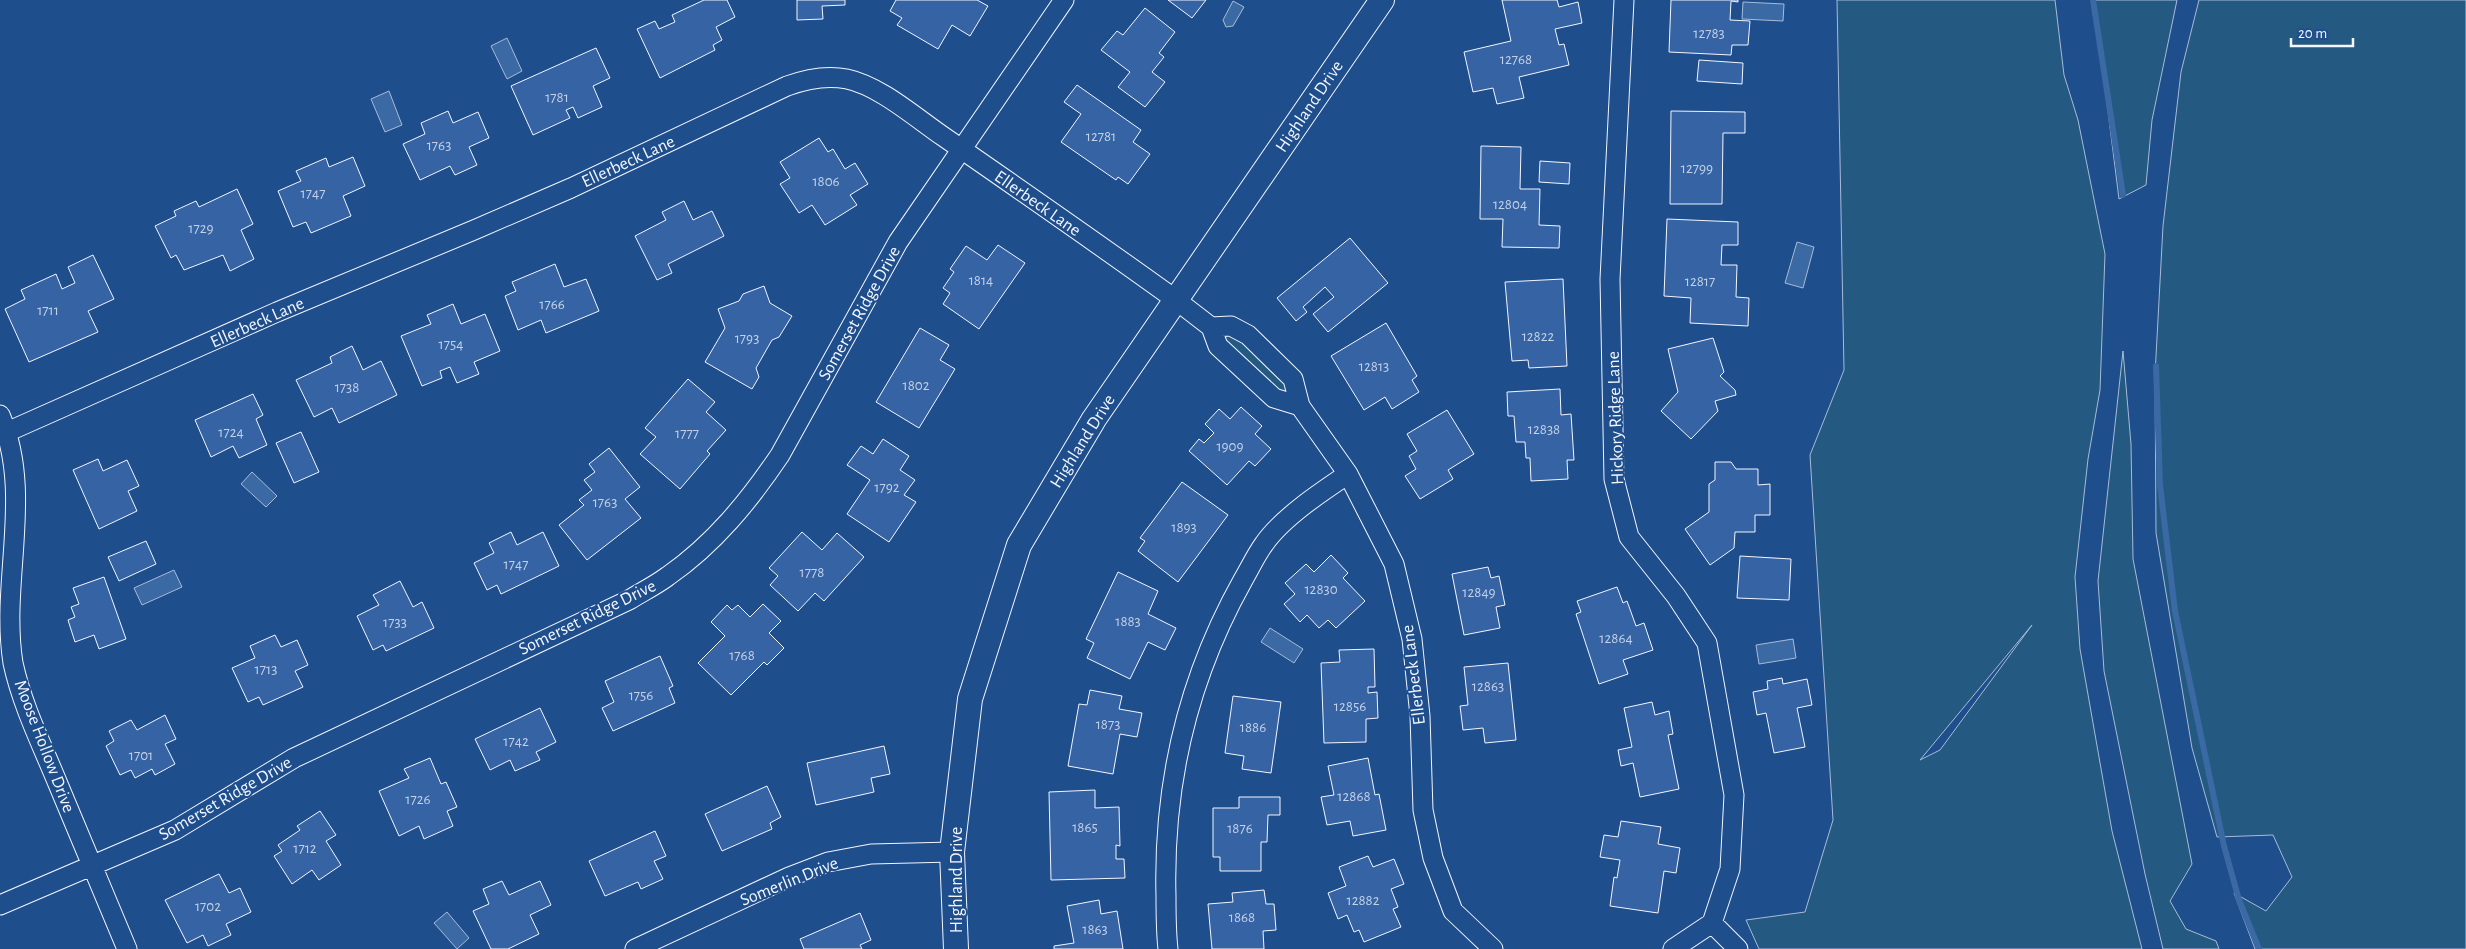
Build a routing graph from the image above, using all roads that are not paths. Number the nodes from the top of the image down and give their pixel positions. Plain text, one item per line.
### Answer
1 (1064, 0) edge
2 (1382, 0) edge
3 (1624, 0) edge
4 (961, 149) junction
5 (1176, 300) junction
6 (1211, 327) junction
7 (1300, 406) junction
8 (0, 415) edge
9 (8, 432) junction
10 (1348, 474) junction
11 (952, 852) junction
12 (93, 866) junction
13 (0, 905) edge
14 (1712, 923) junction
15 (127, 949) edge
16 (635, 949) edge
17 (956, 949) edge
18 (1168, 949) edge
19 (1493, 949) edge
20 (1673, 949) edge
21 (1738, 949) edge

1 - 4 street, Somerset Ridge Drive
2 - 5 street, Highland Drive
3 - 14 street, Hickory Ridge Lane
4 - 5 street, Ellerbeck Lane
4 - 9 street, Ellerbeck Lane
4 - 12 street, Somerset Ridge Drive
5 - 6 street, Ellerbeck Lane
5 - 11 street, Highland Drive
6 - 7 street, Ellerbeck Lane
6 - 7 street, Ellerbeck Lane
7 - 10 street, Ellerbeck Lane
8 - 9 street, Moose Hollow Drive
9 - 12 street, Moose Hollow Drive
10 - 18 street
10 - 19 street, Ellerbeck Lane
11 - 16 street, Somerlin Drive
11 - 17 street, Highland Drive
12 - 13 street, Somerset Ridge Drive
12 - 15 street, Moose Hollow Drive
14 - 20 street
14 - 21 street

